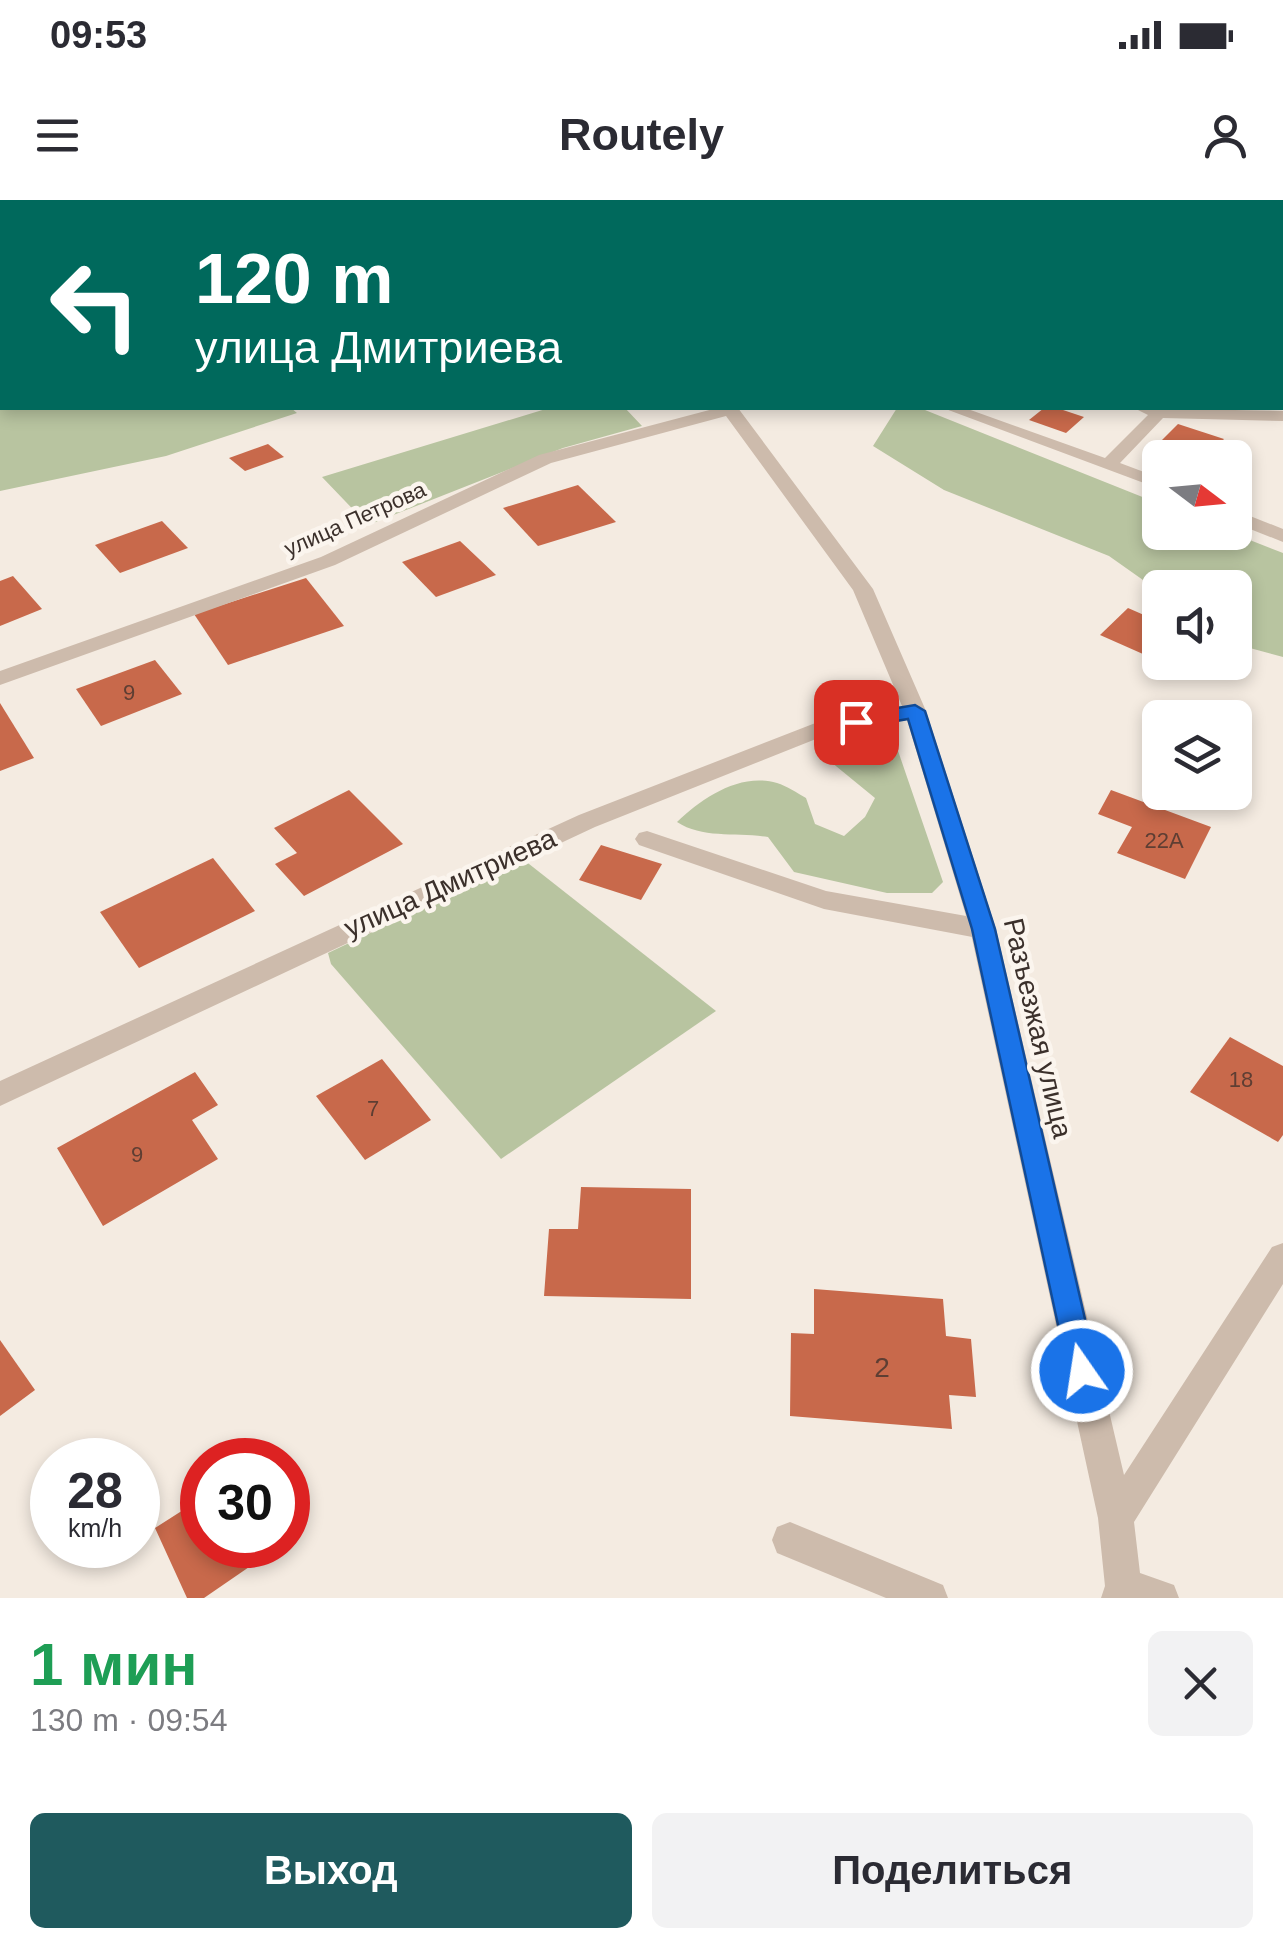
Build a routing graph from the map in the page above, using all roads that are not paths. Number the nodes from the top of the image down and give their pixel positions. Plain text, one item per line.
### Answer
1 (723, 410) edge
2 (731, 410) edge
3 (956, 410) edge
4 (1151, 410) edge
5 (1283, 416) edge
6 (1110, 463) junction
7 (1142, 476) edge
8 (1252, 523) edge
9 (1283, 536) edge
10 (0, 678) edge
11 (915, 711) junction
12 (648, 839) dead end
13 (983, 929) junction
14 (0, 1094) edge
15 (1283, 1256) edge
16 (1116, 1518) junction
17 (790, 1540) dead end
18 (1121, 1592) edge
19 (930, 1598) edge
20 (1161, 1598) edge

1 - 10 street, улица Петрова
2 - 11 street, Разъезжая улица
3 - 6 street
4 - 5 street
4 - 6 street
6 - 7 street
8 - 9 street
11 - 13 street, Разъезжая улица
11 - 14 street, улица Дмитриева
12 - 13 street
13 - 16 street, Разъезжая улица
15 - 16 street
16 - 18 street, Разъезжая улица
17 - 19 street
18 - 20 street

